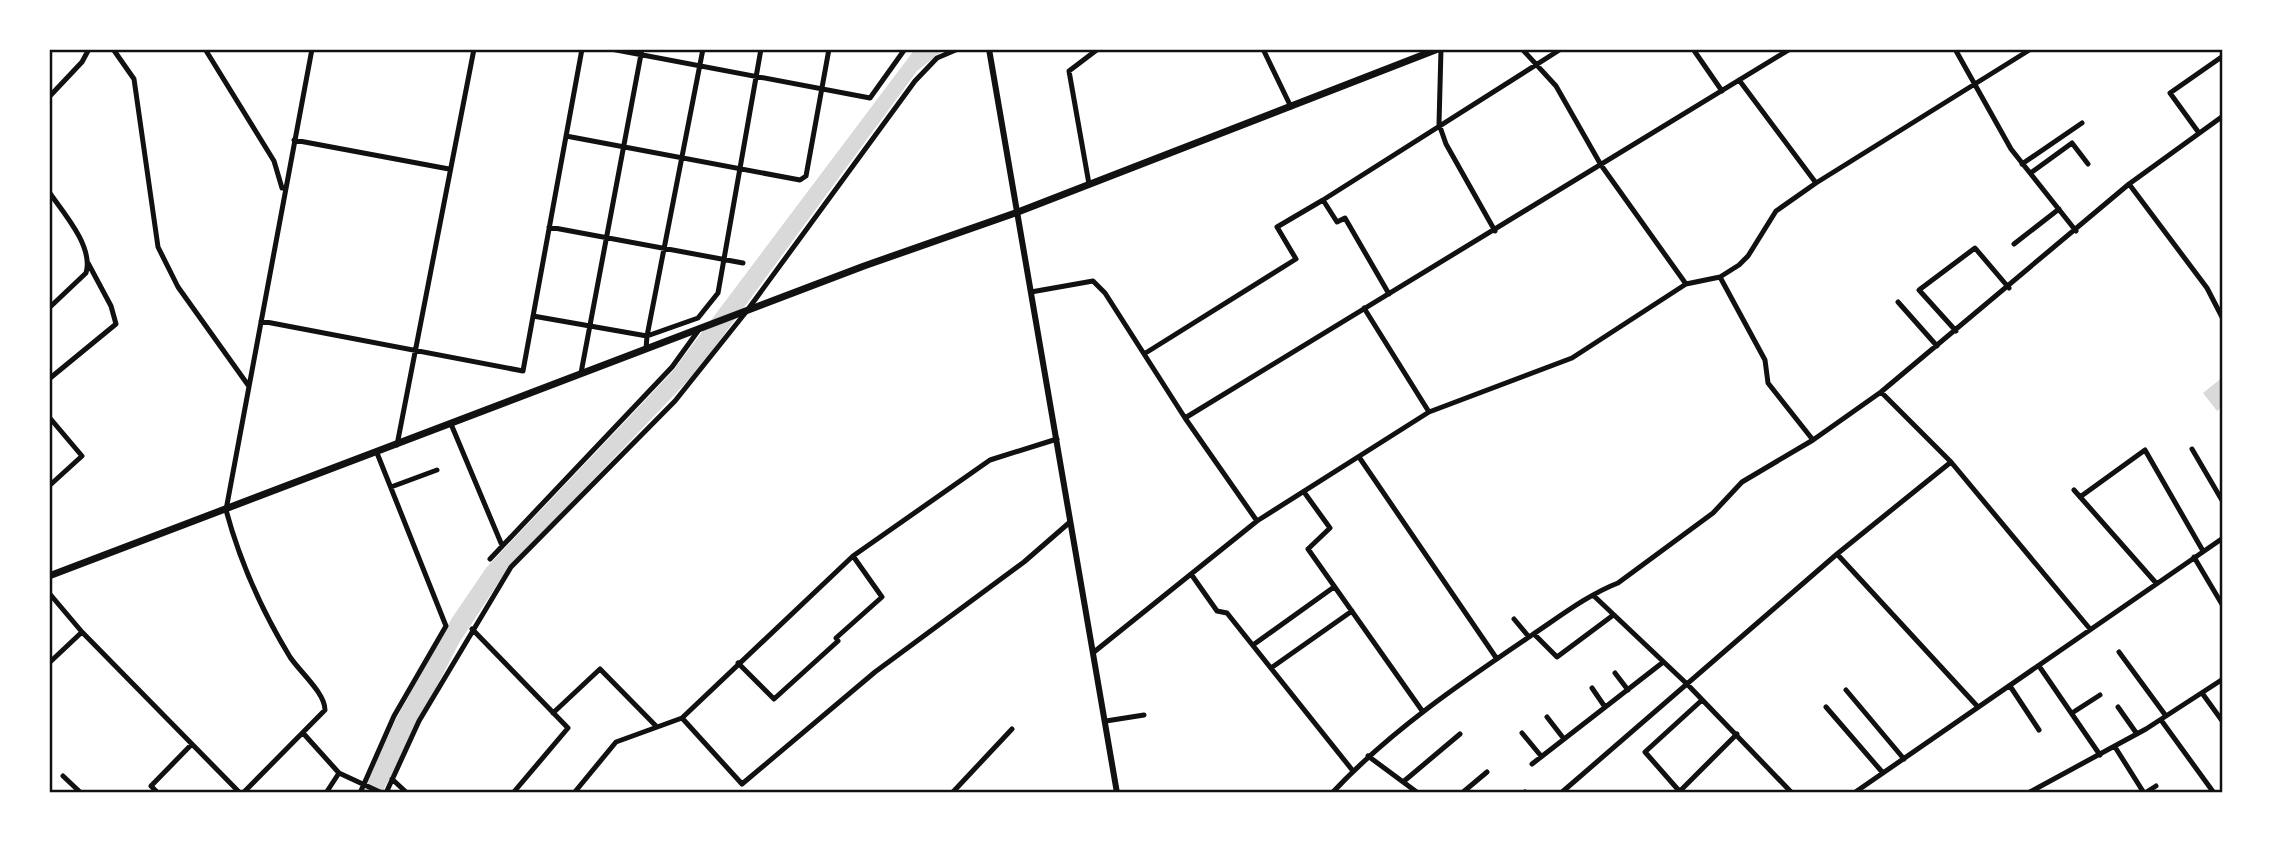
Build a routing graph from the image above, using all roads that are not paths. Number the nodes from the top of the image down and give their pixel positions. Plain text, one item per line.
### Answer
1 (89, 49) edge
2 (113, 49) edge
3 (205, 49) edge
4 (312, 49) edge
5 (474, 49) edge
6 (582, 49) edge
7 (611, 49) edge
8 (703, 49) edge
9 (761, 49) edge
10 (829, 49) edge
11 (905, 49) edge
12 (958, 49) edge
13 (989, 49) edge
14 (1098, 49) edge
15 (1264, 49) edge
16 (1439, 49) edge
17 (1522, 49) edge
18 (1561, 49) edge
19 (1693, 49) edge
20 (1790, 49) edge
21 (1955, 49) edge
22 (2031, 49) edge
23 (642, 52) edge
24 (2223, 56) edge
25 (1538, 65) junction
26 (699, 66) junction
27 (756, 77) junction
28 (1739, 80) junction
29 (1974, 85) junction
30 (821, 89) junction
31 (1722, 91) junction
32 (49, 97) edge
33 (1291, 107) junction
34 (2223, 116) edge
35 (2082, 123) dead end
36 (1439, 124) junction
37 (2199, 133) junction
38 (566, 136) junction
39 (294, 141) junction
40 (624, 146) junction
41 (682, 158) junction
42 (2022, 164) junction
43 (2088, 164) dead end
44 (1601, 165) junction
45 (738, 168) junction
46 (449, 169) junction
47 (2032, 172) junction
48 (1816, 183) junction
49 (1088, 184) junction
50 (2129, 184) junction
51 (283, 191) junction
52 (49, 192) edge
53 (1323, 200) junction
54 (2059, 209) junction
55 (1018, 212) junction
56 (549, 227) junction
57 (1495, 231) junction
58 (2076, 231) junction
59 (607, 238) junction
60 (2014, 244) dead end
61 (665, 248) junction
62 (723, 260) junction
63 (88, 263) junction
64 (743, 263) dead end
65 (1720, 277) junction
66 (1686, 284) junction
67 (2009, 288) junction
68 (1031, 292) junction
69 (1389, 294) junction
70 (1898, 302) dead end
71 (49, 308) edge
72 (1364, 308) junction
73 (746, 312) junction
74 (533, 316) junction
75 (2223, 319) edge
76 (261, 321) junction
77 (590, 326) junction
78 (698, 331) junction
79 (1956, 331) junction
80 (647, 336) junction
81 (1937, 346) junction
82 (646, 349) junction
83 (416, 351) junction
84 (1144, 354) junction
85 (581, 373) junction
86 (49, 379) edge
87 (248, 385) junction
88 (1881, 392) junction
89 (1429, 412) junction
90 (49, 417) edge
91 (1185, 418) junction
92 (451, 424) junction
93 (1057, 439) junction
94 (1814, 440) junction
95 (397, 445) junction
96 (2192, 449) dead end
97 (377, 453) junction
98 (1359, 457) junction
99 (1951, 462) junction
100 (437, 470) dead end
101 (49, 486) edge
102 (391, 487) junction
103 (2074, 490) dead end
104 (1304, 492) junction
105 (2080, 497) junction
106 (2223, 502) edge
107 (226, 510) junction
108 (1258, 521) junction
109 (1070, 522) junction
110 (2223, 538) edge
111 (501, 543) junction
112 (2203, 551) junction
113 (1837, 554) junction
114 (853, 556) junction
115 (2194, 557) junction
116 (489, 559) dead end
117 (1191, 574) junction
118 (49, 576) edge
119 (2156, 583) junction
120 (1334, 586) junction
121 (49, 593) edge
122 (1594, 596) junction
123 (2223, 606) edge
124 (1352, 611) junction
125 (1612, 616) junction
126 (1514, 619) dead end
127 (472, 629) junction
128 (2090, 629) junction
129 (82, 632) junction
130 (1532, 635) junction
131 (1253, 645) junction
132 (1094, 652) junction
133 (2119, 652) dead end
134 (1497, 659) junction
135 (49, 663) edge
136 (738, 663) junction
137 (1662, 663) junction
138 (2039, 666) junction
139 (1271, 668) junction
140 (1615, 673) dead end
141 (2223, 679) edge
142 (1687, 684) junction
143 (2010, 686) junction
144 (1592, 688) dead end
145 (1628, 690) junction
146 (1846, 690) dead end
147 (2202, 693) junction
148 (2100, 695) dead end
149 (1702, 700) junction
150 (1605, 707) junction
151 (1826, 707) dead end
152 (1978, 707) junction
153 (2118, 707) dead end
154 (1423, 712) junction
155 (553, 713) junction
156 (2072, 713) junction
157 (1144, 715) dead end
158 (1547, 717) dead end
159 (682, 718) junction
160 (2164, 718) junction
161 (1106, 721) junction
162 (2223, 722) edge
163 (656, 726) junction
164 (1012, 729) dead end
165 (2039, 730) dead end
166 (303, 733) junction
167 (1522, 733) dead end
168 (1460, 734) dead end
169 (1737, 734) junction
170 (2137, 734) junction
171 (1563, 740) junction
172 (192, 744) junction
173 (2115, 747) junction
174 (2100, 755) junction
175 (1368, 756) junction
176 (1541, 757) junction
177 (1904, 759) junction
178 (1532, 764) dead end
179 (1353, 771) junction
180 (1487, 772) dead end
181 (339, 773) junction
182 (1883, 773) junction
183 (63, 776) dead end
184 (392, 779) junction
185 (1403, 782) junction
186 (365, 785) junction
187 (2156, 786) dead end
188 (1681, 792) edge
189 (81, 793) edge
190 (158, 793) edge
191 (241, 793) edge
192 (326, 793) edge
193 (360, 793) edge
194 (384, 793) edge
195 (407, 793) edge
196 (513, 793) edge
197 (574, 793) edge
198 (952, 793) edge
199 (1117, 793) edge
200 (1332, 793) edge
201 (1418, 793) edge
202 (1462, 793) edge
203 (1561, 793) edge
204 (1792, 793) edge
205 (1854, 793) edge
206 (2028, 793) edge
207 (2145, 793) edge
208 (2214, 793) edge

1 - 32 street
2 - 87 street
3 - 51 street
4 - 39 street
5 - 46 street
6 - 38 street
7 - 23 street
8 - 26 street
9 - 27 street
10 - 30 street
11 - 30 street
12 - 73 street
13 - 55 street
14 - 49 street
15 - 33 street
16 - 33 main road
16 - 36 street
17 - 25 street
18 - 25 street
19 - 31 street
20 - 28 street
21 - 29 street
22 - 29 street
23 - 26 street
23 - 40 street
24 - 37 street
25 - 36 street
25 - 44 street
26 - 27 street
26 - 41 street
27 - 30 street
27 - 45 street
28 - 31 street
28 - 48 street
29 - 42 street
29 - 48 street
30 - 45 street
31 - 44 street
33 - 49 main road
34 - 37 street
35 - 42 street
36 - 53 street
36 - 57 street
37 - 50 street
38 - 40 street
38 - 56 street
39 - 46 street
39 - 51 street
40 - 41 street
40 - 59 street
41 - 45 street
41 - 61 street
42 - 47 street
43 - 47 street
44 - 57 street
44 - 66 street
45 - 62 street
46 - 83 street
47 - 54 street
48 - 65 street
49 - 55 main road
50 - 58 street
50 - 75 street
51 - 76 street
52 - 63 street
53 - 69 street
53 - 84 street
54 - 58 street
54 - 60 street
55 - 68 street
55 - 73 main road
56 - 59 street
56 - 74 street
57 - 69 street
58 - 67 street
59 - 61 street
59 - 77 street
61 - 62 street
61 - 80 street
62 - 64 street
62 - 80 street
63 - 71 street
63 - 86 street
65 - 66 street
65 - 94 street
66 - 89 street
67 - 79 street
67 - 79 street
68 - 84 street
68 - 93 street
69 - 72 street
70 - 81 street
72 - 89 street
72 - 91 street
73 - 78 main road
73 - 127 street
74 - 77 street
74 - 83 street
76 - 83 street
76 - 87 street
77 - 80 street
77 - 85 street
78 - 82 main road
78 - 111 street
79 - 81 street
80 - 82 street
81 - 88 street
82 - 85 main road
83 - 95 street
84 - 91 street
85 - 92 main road
87 - 107 street
88 - 94 street
88 - 99 street
89 - 98 street
90 - 101 street
91 - 108 street
92 - 95 main road
92 - 111 street
93 - 109 street
93 - 114 street
94 - 122 street
95 - 97 main road
96 - 106 street
97 - 102 street
97 - 107 main road
98 - 104 street
98 - 134 street
99 - 113 street
99 - 128 street
100 - 102 street
102 - 186 street
103 - 105 street
104 - 108 street
104 - 120 street
105 - 112 street
105 - 119 street
107 - 118 main road
107 - 166 street
108 - 117 street
109 - 132 street
109 - 159 street
110 - 112 street
111 - 116 street
112 - 115 street
113 - 142 street
113 - 152 street
114 - 136 street
114 - 136 street
115 - 119 street
115 - 123 street
117 - 131 street
117 - 132 street
119 - 128 street
120 - 124 street
120 - 131 street
121 - 129 street
122 - 125 street
122 - 130 street
124 - 139 street
124 - 154 street
125 - 130 street
125 - 137 street
126 - 130 street
127 - 155 street
127 - 184 street
128 - 138 street
129 - 135 street
129 - 172 street
130 - 134 street
131 - 139 street
132 - 161 street
133 - 160 street
134 - 154 street
136 - 159 street
137 - 142 street
137 - 145 street
138 - 143 street
138 - 156 street
139 - 179 street
140 - 145 street
141 - 147 street
142 - 149 street
142 - 203 street
143 - 152 street
143 - 165 street
144 - 150 street
145 - 150 street
146 - 177 street
147 - 160 street
147 - 162 street
148 - 156 street
149 - 169 street
149 - 188 street
150 - 171 street
151 - 182 street
152 - 177 street
153 - 170 street
154 - 175 street
155 - 163 street
155 - 196 street
156 - 174 street
157 - 161 street
158 - 171 street
159 - 163 street
160 - 170 street
160 - 208 street
161 - 199 street
163 - 197 street
164 - 198 street
166 - 181 street
166 - 191 street
167 - 176 street
168 - 185 street
169 - 188 street
169 - 204 street
170 - 173 street
171 - 176 street
172 - 190 street
172 - 191 street
173 - 174 street
173 - 207 street
174 - 206 street
175 - 179 street
175 - 185 street
176 - 178 street
177 - 182 street
179 - 200 street
180 - 202 street
181 - 186 street
181 - 192 street
182 - 205 street
183 - 189 street
184 - 194 street
184 - 195 street
185 - 201 street
186 - 193 street
186 - 194 street
187 - 207 street

